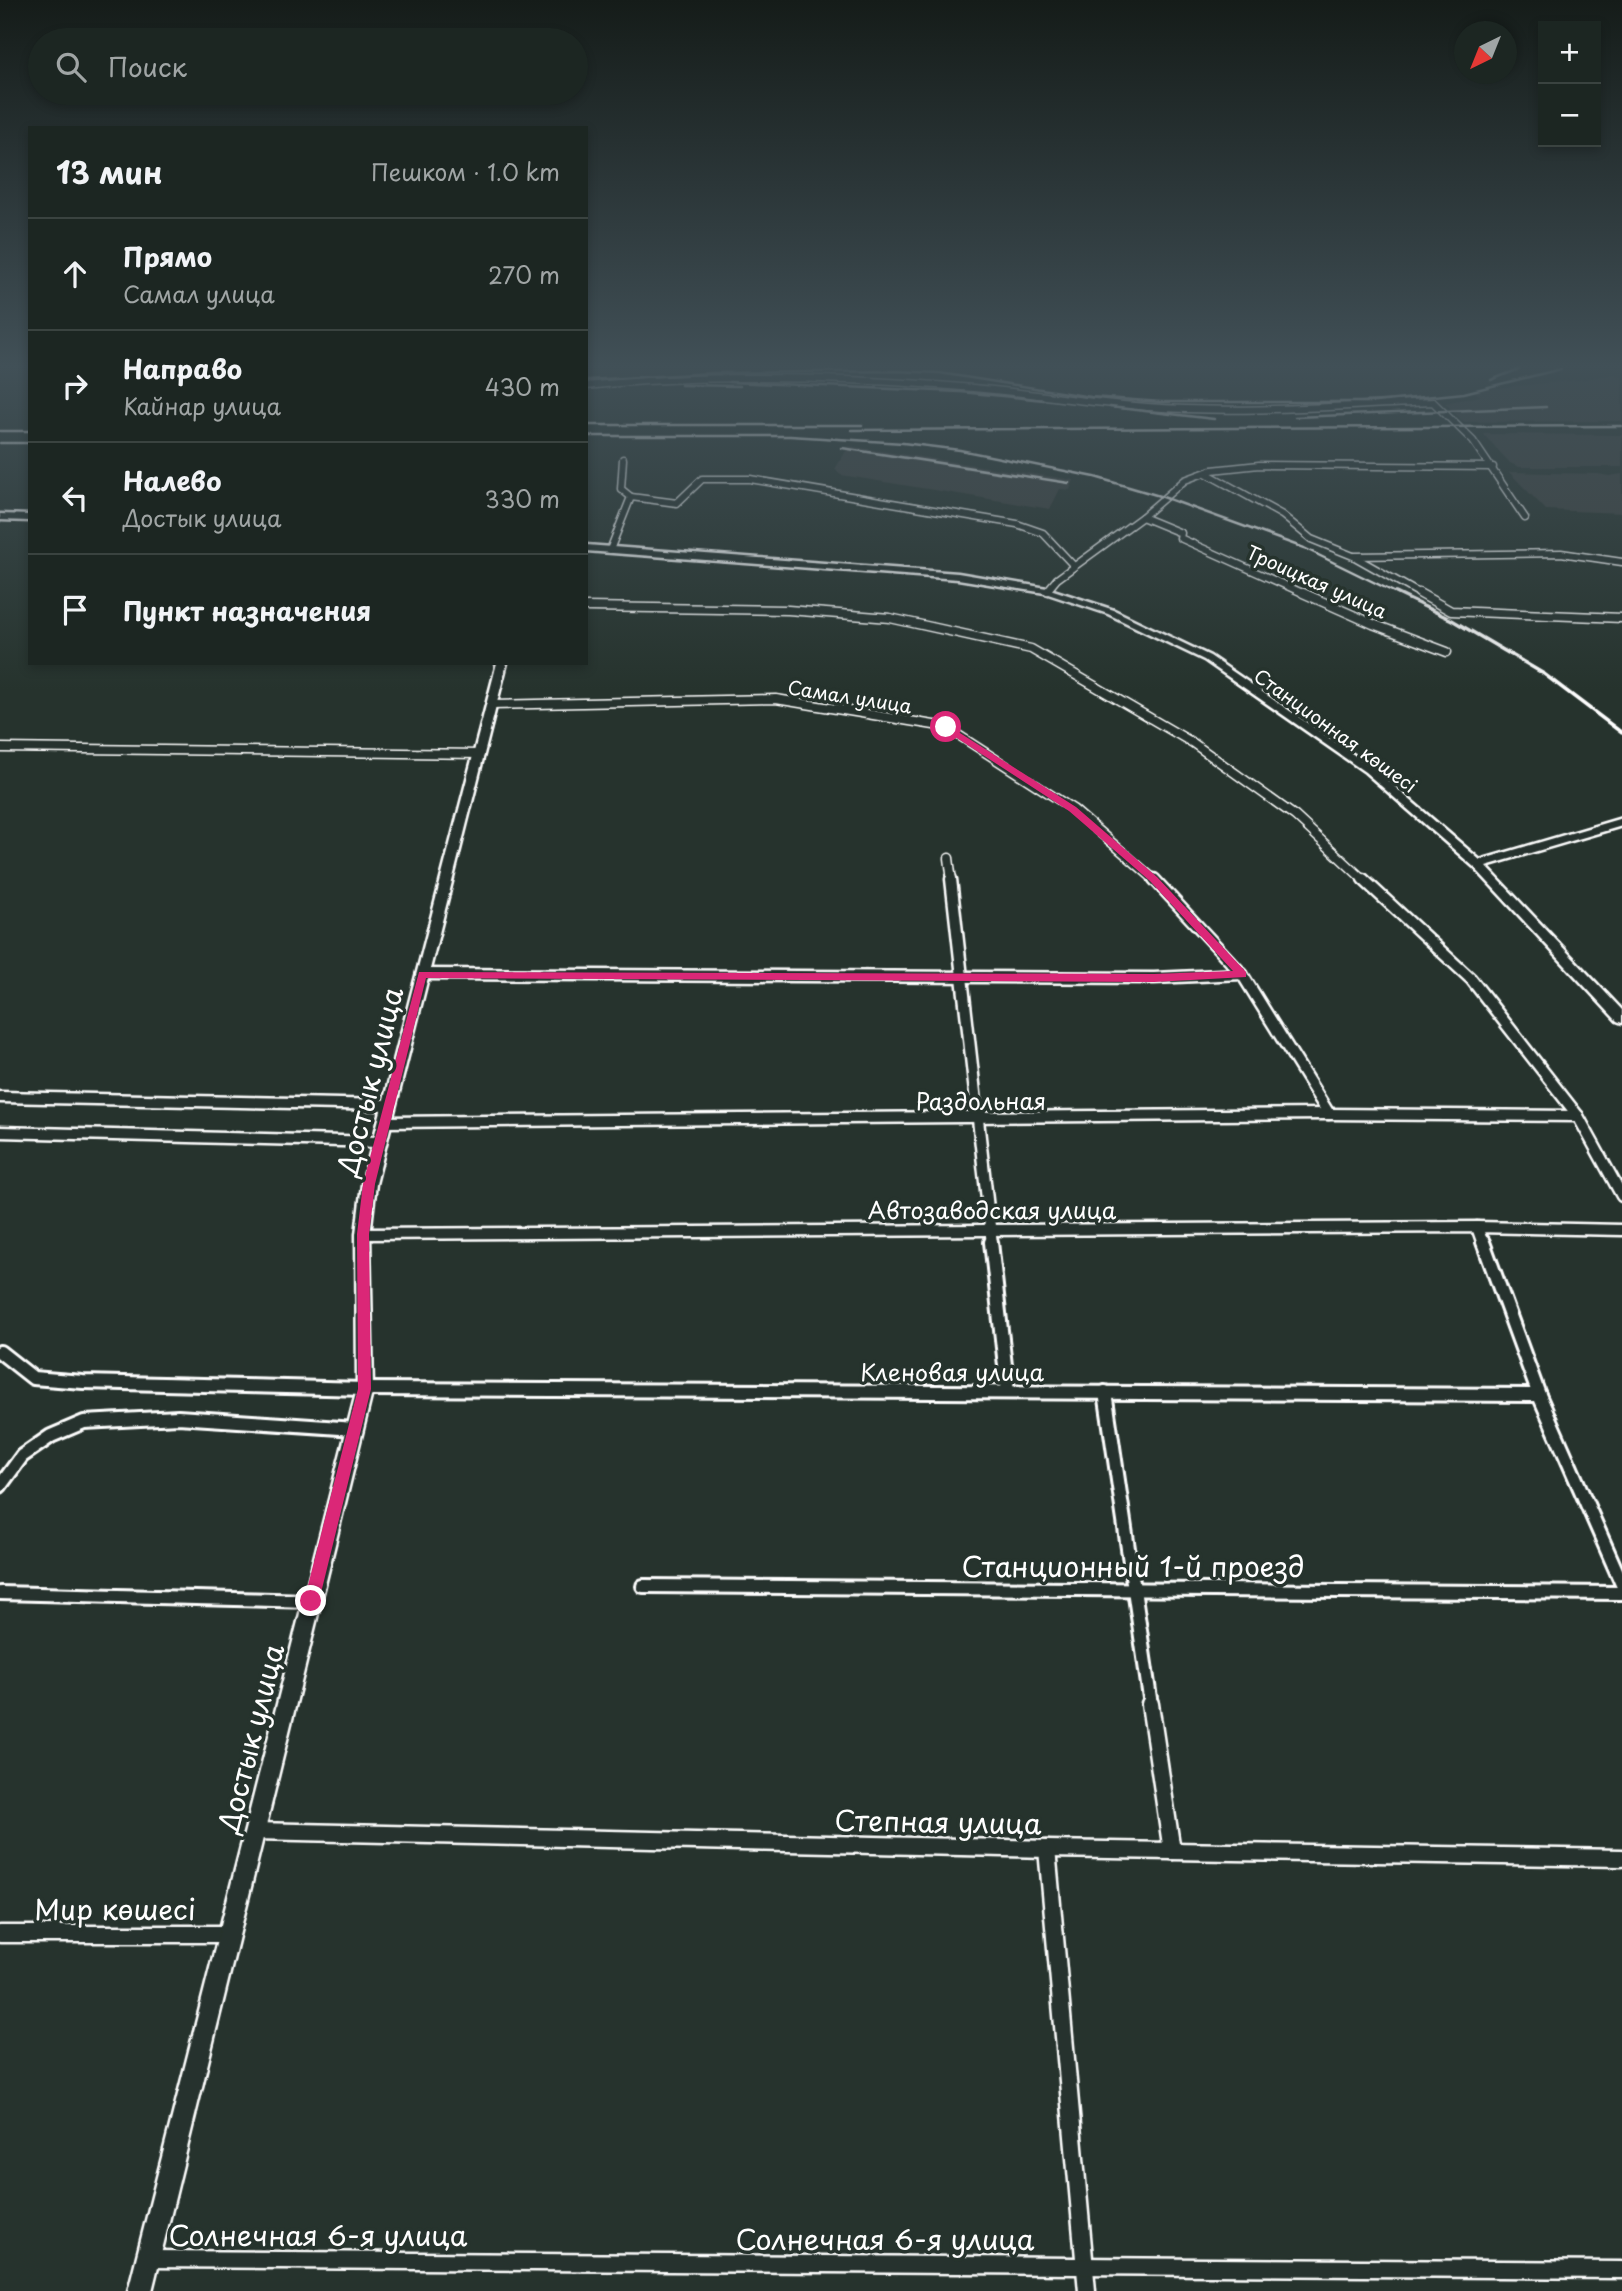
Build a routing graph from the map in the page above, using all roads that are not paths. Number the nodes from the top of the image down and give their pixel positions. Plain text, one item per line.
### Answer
1 (622, 476) edge
2 (1196, 476) edge
3 (1213, 476) edge
4 (1499, 476) edge
5 (631, 497) junction
6 (0, 517) edge
7 (1142, 517) junction
8 (28, 518) edge
9 (1525, 518) dead end
10 (588, 548) edge
11 (610, 550) junction
12 (1353, 556) junction
13 (1622, 562) edge
14 (1074, 566) junction
15 (1047, 591) junction
16 (588, 607) edge
17 (1622, 618) edge
18 (1447, 652) dead end
19 (501, 665) edge
20 (491, 705) junction
21 (0, 748) edge
22 (480, 754) junction
23 (1622, 821) edge
24 (949, 858) dead end
25 (1478, 864) junction
26 (422, 974) junction
27 (1242, 974) junction
28 (962, 977) junction
29 (1622, 1017) edge
30 (0, 1097) edge
31 (387, 1114) junction
32 (1329, 1114) junction
33 (1578, 1116) junction
34 (978, 1119) junction
35 (0, 1132) edge
36 (379, 1142) junction
37 (1622, 1196) edge
38 (1477, 1227) junction
39 (990, 1230) junction
40 (1622, 1230) edge
41 (363, 1234) junction
42 (0, 1352) edge
43 (365, 1389) junction
44 (1008, 1392) junction
45 (1105, 1392) junction
46 (1539, 1395) junction
47 (355, 1429) junction
48 (0, 1486) edge
49 (1622, 1584) edge
50 (643, 1587) dead end
51 (1133, 1590) junction
52 (1622, 1592) edge
53 (0, 1593) edge
54 (311, 1601) junction
55 (254, 1831) junction
56 (1047, 1849) junction
57 (1172, 1851) junction
58 (1622, 1858) edge
59 (0, 1934) edge
60 (229, 1934) junction
61 (148, 2259) junction
62 (1084, 2266) junction
63 (1622, 2270) edge
64 (140, 2291) edge
65 (1087, 2291) edge

1 - 5 street
2 - 7 street
3 - 12 street
4 - 9 street
5 - 11 street
5 - 14 street
6 - 8 street
7 - 14 street
7 - 18 street, Троицкая улица
10 - 11 street, Станционная көшесі
11 - 15 street, Станционная көшесі
12 - 13 street
12 - 17 street
14 - 15 street
15 - 25 street, Станционная көшесі
16 - 33 street
19 - 20 street, Достык улица
20 - 22 street, Достык улица
20 - 27 street, Самал улица
21 - 22 street
22 - 26 street, Достык улица
23 - 25 street
24 - 28 street
25 - 29 street, Станционная көшесі
26 - 28 street
26 - 31 street, Достык улица
27 - 28 street
27 - 32 street, Самал улица
28 - 34 street
30 - 31 street, Раздольная
31 - 34 street, Раздольная
31 - 36 street, Достык улица
32 - 33 street, Раздольная
32 - 34 street, Раздольная
33 - 37 street
34 - 39 street
35 - 36 street
36 - 41 street, Достык улица
38 - 39 street, Автозаводская улица
38 - 40 street, Автозаводская улица
38 - 46 street
39 - 41 street, Автозаводская улица
39 - 44 street
41 - 43 street, Достык улица
42 - 43 street, Кленовая улица
43 - 44 street, Кленовая улица
43 - 47 street, Достык улица
44 - 45 street, Кленовая улица
45 - 46 street, Кленовая улица
45 - 51 street
46 - 49 street
47 - 48 street
47 - 54 street, Достык улица
50 - 51 street, Станционный 1-й проезд
51 - 52 street, Станционный 1-й проезд
51 - 57 street
53 - 54 street
54 - 55 street, Достык улица
55 - 56 street, Степная улица
55 - 60 street, Достык улица
56 - 57 street, Степная улица
56 - 62 street
57 - 58 street, Степная улица
59 - 60 street, Мир көшесі
60 - 61 street, Достык улица
61 - 62 street, Солнечная 6-я улица
61 - 64 street, Достык улица
62 - 63 street, Солнечная 6-я улица
62 - 65 street

